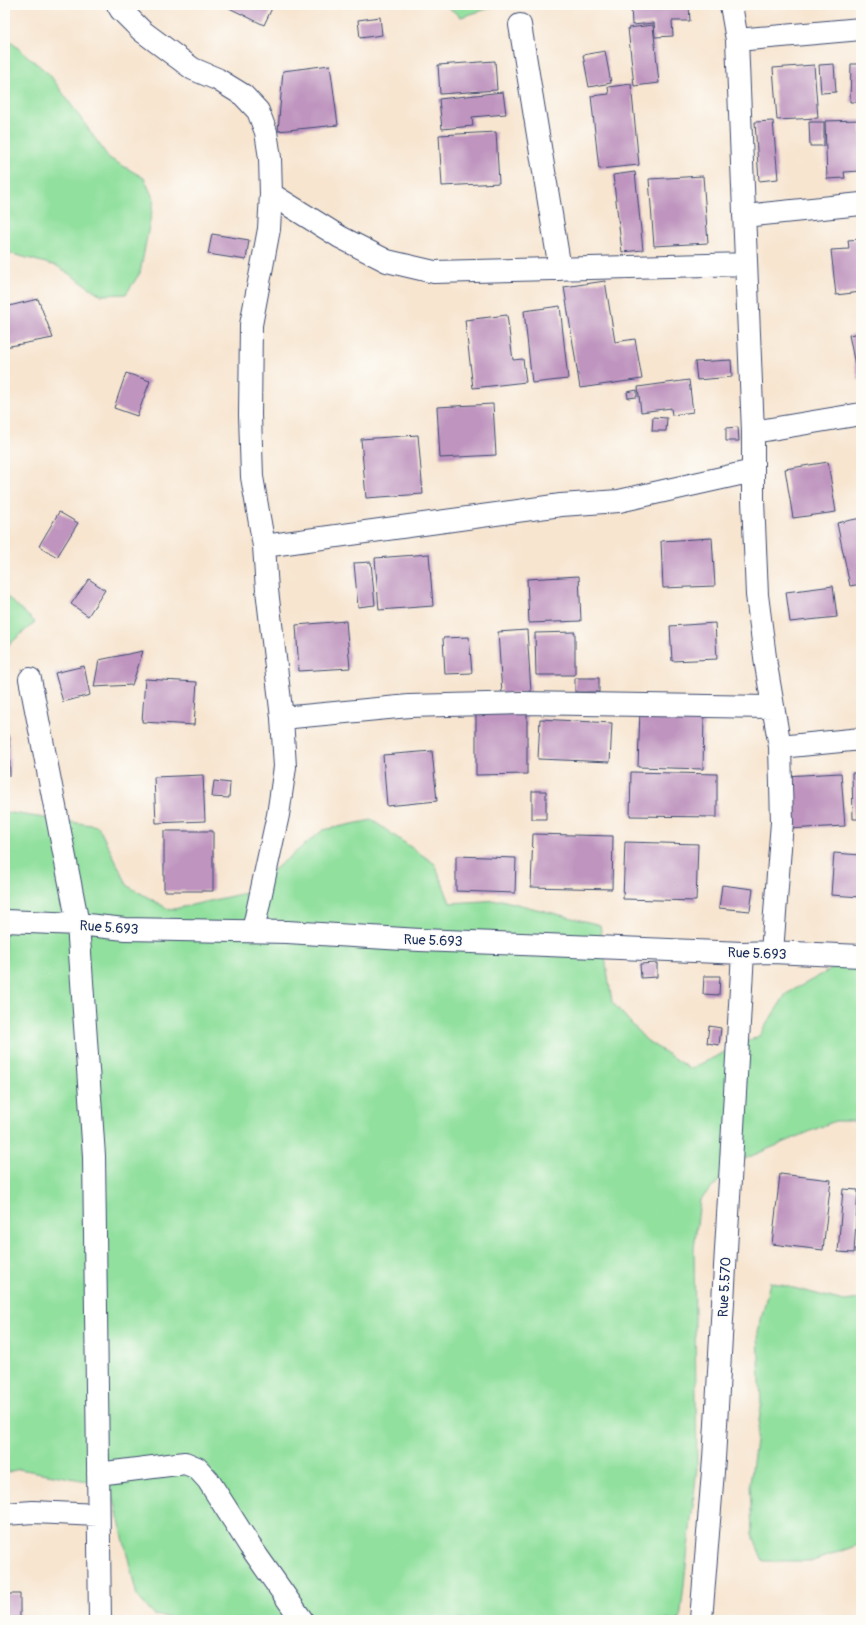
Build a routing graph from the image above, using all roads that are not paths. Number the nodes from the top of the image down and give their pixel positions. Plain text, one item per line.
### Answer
1 (118, 5) edge
2 (731, 5) edge
3 (520, 25) dead end
4 (861, 29) edge
5 (737, 40) junction
6 (272, 194) junction
7 (861, 204) edge
8 (744, 216) junction
9 (746, 264) junction
10 (560, 269) junction
11 (861, 414) edge
12 (753, 432) junction
13 (753, 471) junction
14 (264, 546) junction
15 (30, 679) dead end
16 (773, 707) junction
17 (282, 718) junction
18 (861, 739) edge
19 (780, 747) junction
20 (5, 921) edge
21 (78, 924) junction
22 (253, 931) junction
23 (772, 952) junction
24 (743, 953) junction
25 (861, 956) edge
26 (98, 1474) junction
27 (5, 1514) edge
28 (98, 1516) junction
29 (100, 1620) edge
30 (302, 1620) edge
31 (702, 1620) edge

1 - 6 street
2 - 5 street
3 - 10 street
4 - 5 street
5 - 8 street
6 - 10 street
6 - 14 street
7 - 8 street
8 - 9 street
9 - 10 street
9 - 12 street
11 - 12 street
12 - 13 street
13 - 14 street
13 - 16 street
14 - 17 street
15 - 21 street
16 - 17 street
16 - 19 street
17 - 22 street
18 - 19 street
19 - 23 street
20 - 21 street, Rue 5.693
21 - 22 street, Rue 5.693
21 - 26 street
22 - 24 street, Rue 5.693
23 - 24 street, Rue 5.693
23 - 25 street, Rue 5.693
24 - 31 street, Rue 5.570
26 - 28 street
26 - 30 street
27 - 28 street
28 - 29 street

